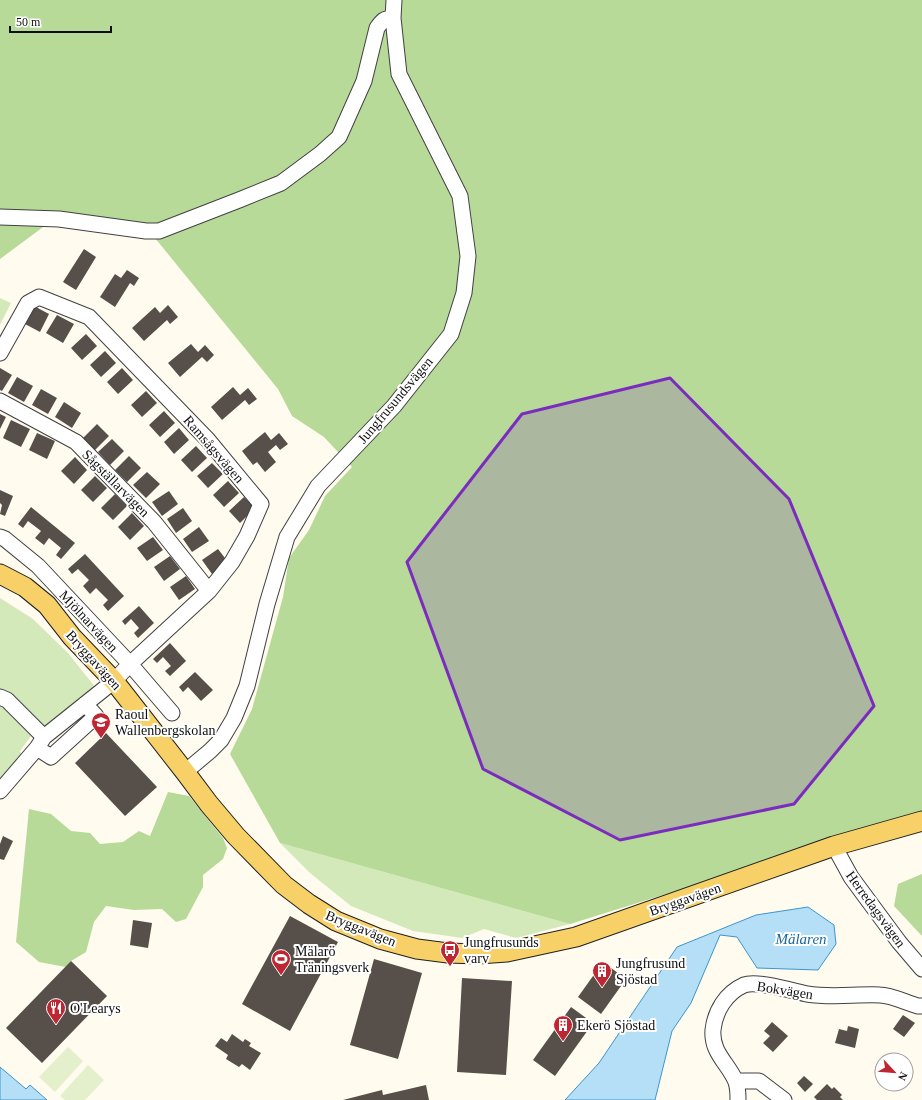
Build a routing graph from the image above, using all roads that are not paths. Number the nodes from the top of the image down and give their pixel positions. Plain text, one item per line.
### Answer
1 (394, 0) edge
2 (393, 18) junction
3 (0, 217) edge
4 (0, 353) edge
5 (0, 401) edge
6 (0, 537) edge
7 (0, 574) edge
8 (210, 591) junction
9 (130, 664) junction
10 (114, 681) junction
11 (0, 697) edge
12 (85, 704) junction
13 (172, 713) dead end
14 (41, 742) junction
15 (185, 772) junction
16 (0, 791) edge
17 (922, 821) edge
18 (834, 846) junction
19 (922, 969) edge
20 (922, 1006) edge
21 (736, 1081) junction
22 (738, 1100) edge
23 (784, 1100) edge

1 - 2 street, Jungfrusundsvägen
2 - 3 street
2 - 15 street, Jungfrusundsvägen
4 - 8 street, Ramsågsvägen
5 - 8 street, Sågställarvägen
6 - 9 street, Mjölnarvägen
7 - 10 main road, Bryggavägen
8 - 9 street, Ramsågsvägen
9 - 10 street, Ramsågsvägen
9 - 13 street, Mjölnarvägen
10 - 12 street, Ramsågsvägen
10 - 15 main road, Bryggavägen
11 - 14 street
12 - 14 street, Ramsågsvägen
12 - 14 street
14 - 16 street, Ramsågsvägen
15 - 18 main road, Bryggavägen
17 - 18 main road, Bryggavägen
18 - 19 street, Herredagsvägen
20 - 21 street, Bokvägen
21 - 22 street
21 - 23 street

